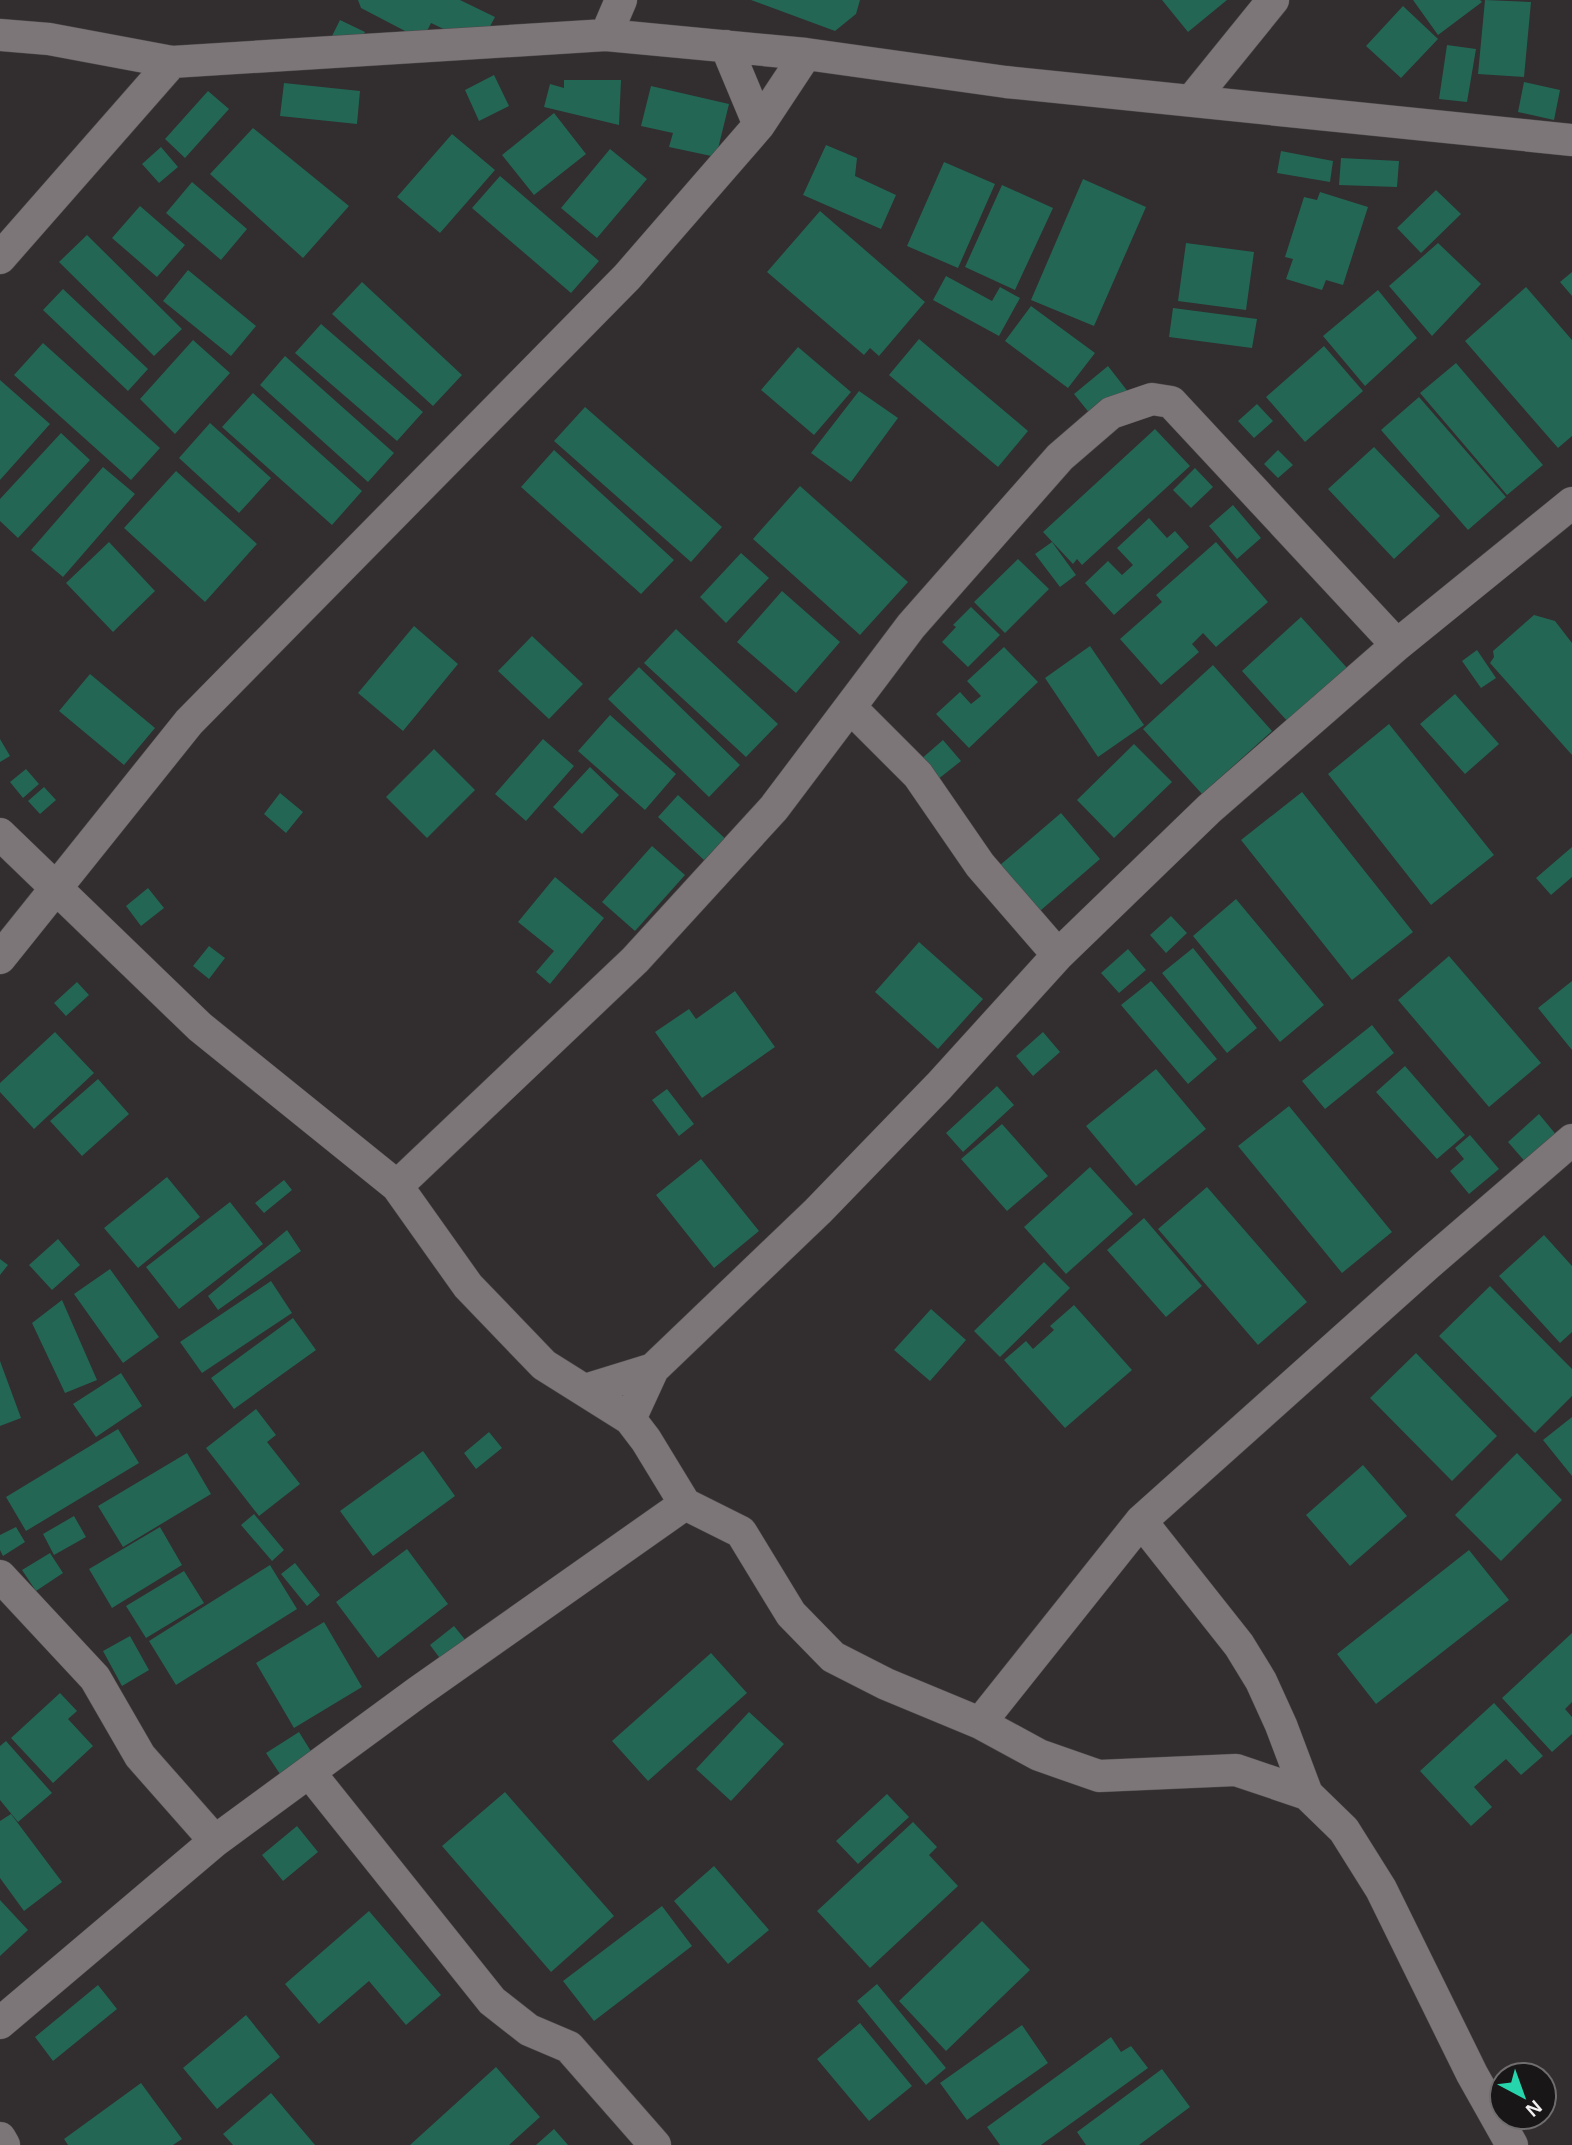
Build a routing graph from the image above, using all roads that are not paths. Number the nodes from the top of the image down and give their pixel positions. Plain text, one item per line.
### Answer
1 (621, 0) edge
2 (1273, 0) edge
3 (0, 35) edge
4 (606, 35) junction
5 (726, 46) junction
6 (806, 54) junction
7 (172, 62) junction
8 (1192, 100) junction
9 (759, 125) junction
10 (1572, 140) edge
11 (0, 258) edge
12 (1572, 503) edge
13 (1397, 645) junction
14 (849, 707) junction
15 (0, 834) edge
16 (56, 887) junction
17 (1058, 955) junction
18 (0, 958) edge
19 (1572, 1140) edge
20 (397, 1186) junction
21 (653, 1369) junction
22 (585, 1390) junction
23 (630, 1419) junction
24 (685, 1504) junction
25 (1140, 1521) junction
26 (0, 1576) edge
27 (981, 1723) junction
28 (309, 1772) junction
29 (1307, 1794) junction
30 (215, 1841) junction
31 (0, 2023) edge
32 (0, 2138) edge
33 (4, 2145) edge
34 (655, 2145) edge
35 (1512, 2145) edge

1 - 4 street
2 - 8 street
3 - 7 street
4 - 5 street
4 - 7 street
5 - 6 street
5 - 9 street
6 - 8 street
6 - 9 street
7 - 11 street
8 - 10 street
9 - 16 street
12 - 13 street
13 - 14 street
13 - 17 street
14 - 17 street
14 - 20 street
15 - 16 street
16 - 18 street
16 - 20 street
17 - 21 street
19 - 25 street
20 - 22 street
21 - 22 street
21 - 23 street
22 - 23 street
23 - 24 street
24 - 27 street
24 - 28 street
25 - 27 street
25 - 29 street
26 - 30 street
27 - 29 street
28 - 30 street
28 - 34 street
29 - 35 street
30 - 31 street
32 - 33 street

